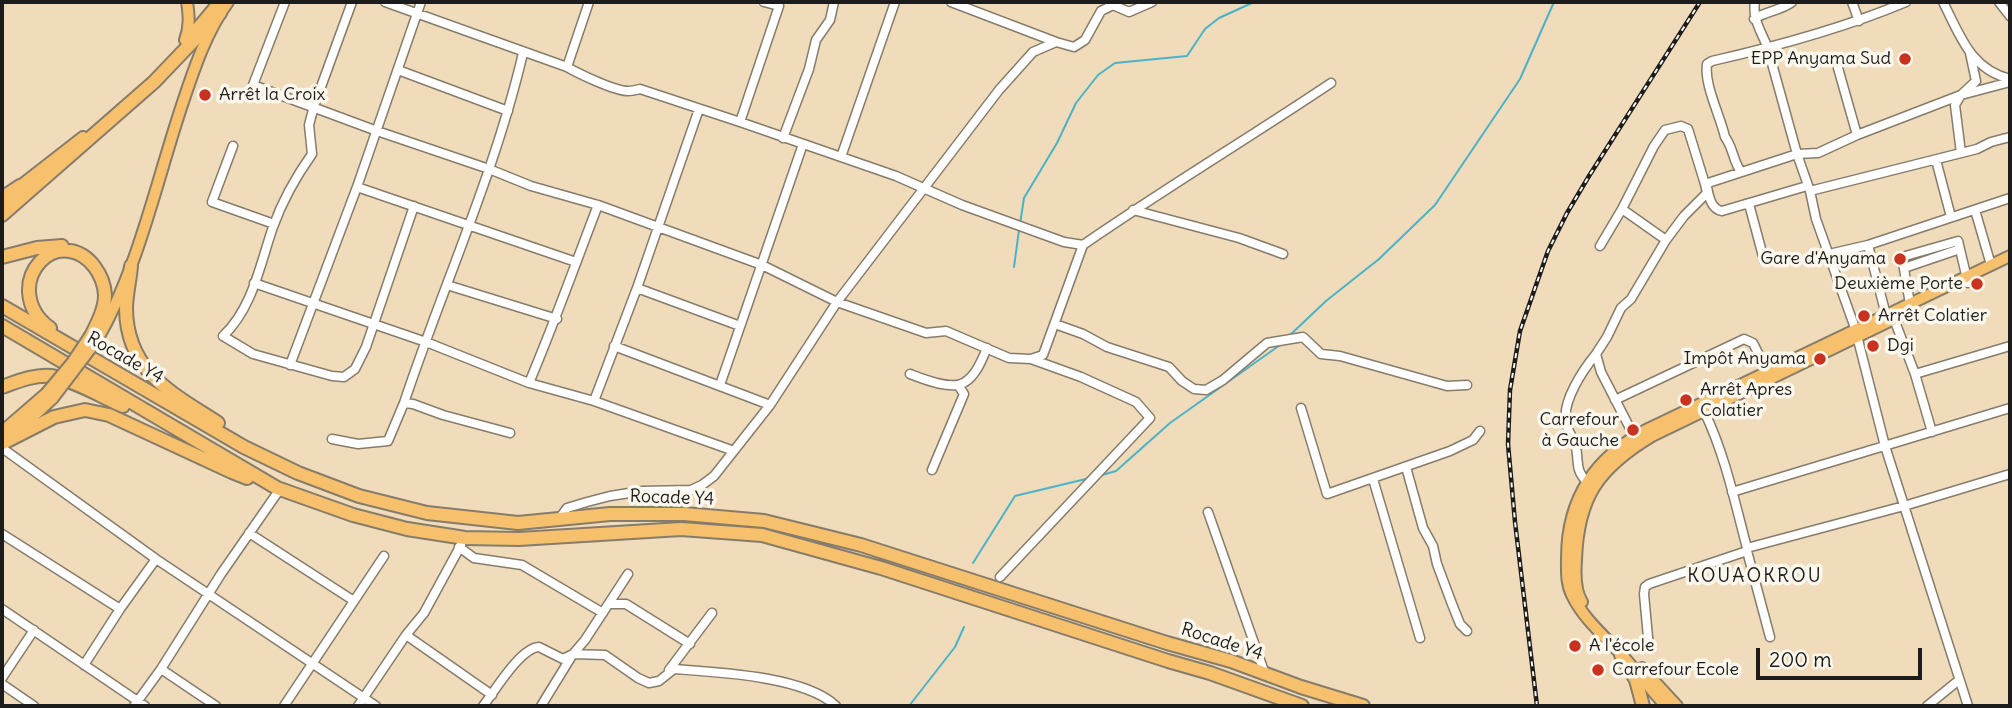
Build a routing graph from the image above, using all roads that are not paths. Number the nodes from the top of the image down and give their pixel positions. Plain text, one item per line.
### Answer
1 (187, 2) edge
2 (285, 2) edge
3 (352, 2) edge
4 (385, 2) edge
5 (421, 2) edge
6 (589, 2) edge
7 (764, 2) edge
8 (834, 2) edge
9 (895, 2) edge
10 (950, 2) edge
11 (1152, 2) edge
12 (1755, 2) edge
13 (1792, 2) edge
14 (1852, 2) edge
15 (1906, 2) edge
16 (1943, 2) edge
17 (1999, 2) edge
18 (1114, 3) edge
19 (222, 5) edge
20 (968, 5) edge
21 (417, 14) junction
22 (2010, 16) edge
23 (1754, 19) junction
24 (1859, 21) junction
25 (1056, 42) junction
26 (181, 47) junction
27 (1768, 49) junction
28 (523, 52) junction
29 (1970, 53) junction
30 (567, 67) junction
31 (1838, 68) dead end
32 (398, 70) junction
33 (2010, 81) edge
34 (1331, 83) dead end
35 (1961, 95) junction
36 (314, 106) junction
37 (699, 109) junction
38 (508, 111) junction
39 (740, 122) junction
40 (377, 131) junction
41 (1857, 135) junction
42 (2010, 137) edge
43 (783, 138) junction
44 (803, 144) junction
45 (233, 146) dead end
46 (1961, 153) junction
47 (1797, 154) junction
48 (841, 157) junction
49 (1936, 160) junction
50 (489, 169) junction
51 (1741, 172) junction
52 (1706, 184) junction
53 (20, 186) junction
54 (356, 187) junction
55 (1808, 188) junction
56 (925, 189) junction
57 (2, 198) edge
58 (2010, 198) edge
59 (1749, 204) junction
60 (2, 205) edge
61 (598, 205) junction
62 (414, 206) junction
63 (1622, 209) junction
64 (1133, 210) junction
65 (1975, 210) junction
66 (2, 215) edge
67 (1951, 217) junction
68 (274, 224) junction
69 (468, 226) junction
70 (657, 227) junction
71 (1666, 240) junction
72 (1083, 245) junction
73 (1868, 245) junction
74 (1600, 246) dead end
75 (1283, 254) dead end
76 (1829, 254) junction
77 (2010, 256) edge
78 (2, 257) edge
79 (1764, 260) dead end
80 (576, 262) junction
81 (2010, 264) edge
82 (131, 265) junction
83 (762, 265) junction
84 (1991, 265) junction
85 (1968, 280) junction
86 (254, 283) junction
87 (447, 285) junction
88 (637, 288) junction
89 (837, 302) junction
90 (313, 304) junction
91 (2, 306) edge
92 (1911, 307) junction
93 (1890, 317) junction
94 (556, 319) junction
95 (374, 324) junction
96 (1055, 324) junction
97 (2, 326) edge
98 (740, 326) junction
99 (1856, 333) junction
100 (97, 336) junction
101 (426, 342) junction
102 (614, 346) junction
103 (2010, 346) edge
104 (987, 348) junction
105 (1596, 354) junction
106 (93, 359) junction
107 (1031, 359) junction
108 (290, 365) junction
109 (1767, 371) junction
110 (910, 374) dead end
111 (1915, 374) junction
112 (530, 383) junction
113 (720, 385) junction
114 (958, 385) junction
115 (1467, 385) dead end
116 (2, 387) edge
117 (1615, 400) junction
118 (594, 401) junction
119 (404, 403) junction
120 (770, 405) junction
121 (1301, 408) dead end
122 (2010, 408) edge
123 (1704, 411) junction
124 (1480, 431) dead end
125 (1932, 432) junction
126 (182, 433) junction
127 (510, 433) dead end
128 (332, 439) dead end
129 (1636, 440) junction
130 (2, 442) edge
131 (1885, 446) junction
132 (734, 452) junction
133 (1406, 467) junction
134 (932, 470) dead end
135 (2010, 474) edge
136 (1373, 479) junction
137 (1587, 482) junction
138 (278, 488) junction
139 (1732, 492) junction
140 (1904, 506) junction
141 (1208, 512) dead end
142 (427, 513) junction
143 (559, 519) junction
144 (249, 533) junction
145 (2, 534) edge
146 (462, 543) junction
147 (1747, 550) junction
148 (384, 556) dead end
149 (156, 559) junction
150 (628, 574) dead end
151 (1000, 577) dead end
152 (208, 594) junction
153 (354, 601) junction
154 (609, 604) junction
155 (2, 609) edge
156 (120, 610) junction
157 (603, 613) junction
158 (712, 613) dead end
159 (34, 630) junction
160 (1467, 631) dead end
161 (406, 635) junction
162 (1770, 637) dead end
163 (1420, 638) dead end
164 (690, 643) junction
165 (1649, 648) dead end
166 (573, 654) junction
167 (1621, 655) junction
168 (84, 665) junction
169 (312, 665) junction
170 (160, 669) junction
171 (1265, 674) junction
172 (665, 675) junction
173 (2, 678) edge
174 (1959, 680) junction
175 (2, 684) edge
176 (492, 695) junction
177 (363, 698) junction
178 (139, 705) edge
179 (34, 706) edge
180 (216, 706) edge
181 (284, 706) edge
182 (358, 706) edge
183 (376, 706) edge
184 (484, 706) edge
185 (541, 706) edge
186 (836, 706) edge
187 (1301, 706) edge
188 (1363, 706) edge
189 (1643, 706) edge
190 (1666, 706) edge
191 (1677, 706) edge
192 (1927, 706) edge
193 (1968, 706) edge

1 - 26 main road
2 - 36 street
3 - 36 street
4 - 21 street
5 - 21 street
6 - 30 street
7 - 39 street
8 - 43 street
9 - 48 street
10 - 20 street
11 - 18 street
12 - 23 street
13 - 23 street
14 - 24 street
15 - 24 street
16 - 29 street
17 - 22 street
18 - 25 street
19 - 26 main road
19 - 66 highway
19 - 82 main road
20 - 25 street
21 - 28 street
21 - 32 street
23 - 27 street
24 - 27 street
25 - 56 street
26 - 53 main road
27 - 47 street
27 - 51 street
28 - 30 street
28 - 38 street
29 - 33 street
29 - 35 street
30 - 37 street
31 - 41 street
32 - 38 street
32 - 40 street
33 - 35 street
34 - 64 street
35 - 41 street
35 - 46 street
36 - 40 street
36 - 68 street
37 - 39 street
37 - 70 street
38 - 50 street
39 - 43 street
40 - 50 street
40 - 54 street
41 - 47 street
42 - 46 street
43 - 44 street
44 - 48 street
44 - 83 street
45 - 68 street
46 - 49 street
47 - 51 street
47 - 55 street
48 - 56 street
49 - 55 street
49 - 67 street
50 - 61 street
50 - 69 street
51 - 52 street
52 - 59 street
52 - 63 street
52 - 71 street
53 - 57 highway
53 - 60 main road
54 - 62 street
54 - 90 street
55 - 59 street
55 - 76 street
56 - 72 street
56 - 89 street
58 - 65 street
59 - 79 street
61 - 70 street
61 - 80 street
62 - 69 street
62 - 95 street
63 - 71 street
63 - 74 street
64 - 72 street
64 - 75 street
65 - 67 street
65 - 84 street
67 - 73 street
68 - 86 street
69 - 80 street
69 - 87 street
70 - 83 street
70 - 88 street
71 - 105 street
72 - 96 street
73 - 76 street
73 - 93 street
76 - 99 street
77 - 84 main road
78 - 100 highway
80 - 94 street
81 - 85 main road
82 - 100 main road
82 - 142 highway
83 - 89 street
83 - 98 street
84 - 85 main road
85 - 92 main road
85 - 92 street
86 - 90 street
86 - 108 street
87 - 94 street
87 - 101 street
88 - 98 street
88 - 102 street
89 - 104 street
89 - 120 street
90 - 95 street
90 - 108 street
91 - 106 highway, Rocade Y4
92 - 93 main road
93 - 99 main road
93 - 111 street
94 - 112 street
95 - 101 street
95 - 108 street
96 - 107 street
96 - 115 street
97 - 126 highway, Rocade Y4
98 - 113 street
99 - 109 main road
99 - 123 main road
99 - 131 street
100 - 106 highway
100 - 130 highway, bridge
101 - 112 street
101 - 119 street
102 - 113 street
102 - 118 street
103 - 111 street
104 - 107 street
104 - 114 street
105 - 117 street
105 - 137 street
106 - 142 highway, Rocade Y4
107 - 151 street
109 - 117 street
109 - 129 main road
110 - 114 street
111 - 125 street
112 - 118 street
113 - 120 street
114 - 134 street
116 - 126 highway
117 - 129 street
118 - 132 street
119 - 127 street
119 - 128 street
120 - 132 street
121 - 136 street
122 - 125 street
123 - 129 main road
123 - 139 street
124 - 133 street
125 - 131 street
126 - 138 highway, Rocade Y4
129 - 137 main road
129 - 191 main road
130 - 138 highway
130 - 149 street
131 - 139 street
131 - 140 street
132 - 143 street
133 - 136 street
133 - 160 street
135 - 140 street
136 - 163 street
137 - 167 main road
138 - 144 street
138 - 146 highway, Rocade Y4
139 - 147 street
140 - 147 street
140 - 174 street
141 - 171 street
142 - 143 highway, Rocade Y4
143 - 171 highway, Rocade Y4
144 - 152 street
144 - 153 street
145 - 156 street
146 - 157 street
146 - 161 street
146 - 187 highway, Rocade Y4
147 - 162 street
147 - 165 street
148 - 153 street
149 - 152 street
149 - 156 street
150 - 154 street
152 - 169 street
152 - 170 street
153 - 169 street
154 - 157 street
154 - 164 street
155 - 159 street
156 - 168 street
157 - 166 street
158 - 164 street
159 - 168 street
159 - 173 street
161 - 176 street
161 - 177 street
164 - 172 street
166 - 172 street
166 - 176 street
166 - 185 street
167 - 189 highway
167 - 190 main road
168 - 178 street
169 - 177 street
169 - 181 street
170 - 178 street
170 - 180 street
171 - 188 highway, Rocade Y4
172 - 186 street
174 - 192 street
174 - 193 street
175 - 179 street
176 - 184 street
177 - 182 street
177 - 183 street

